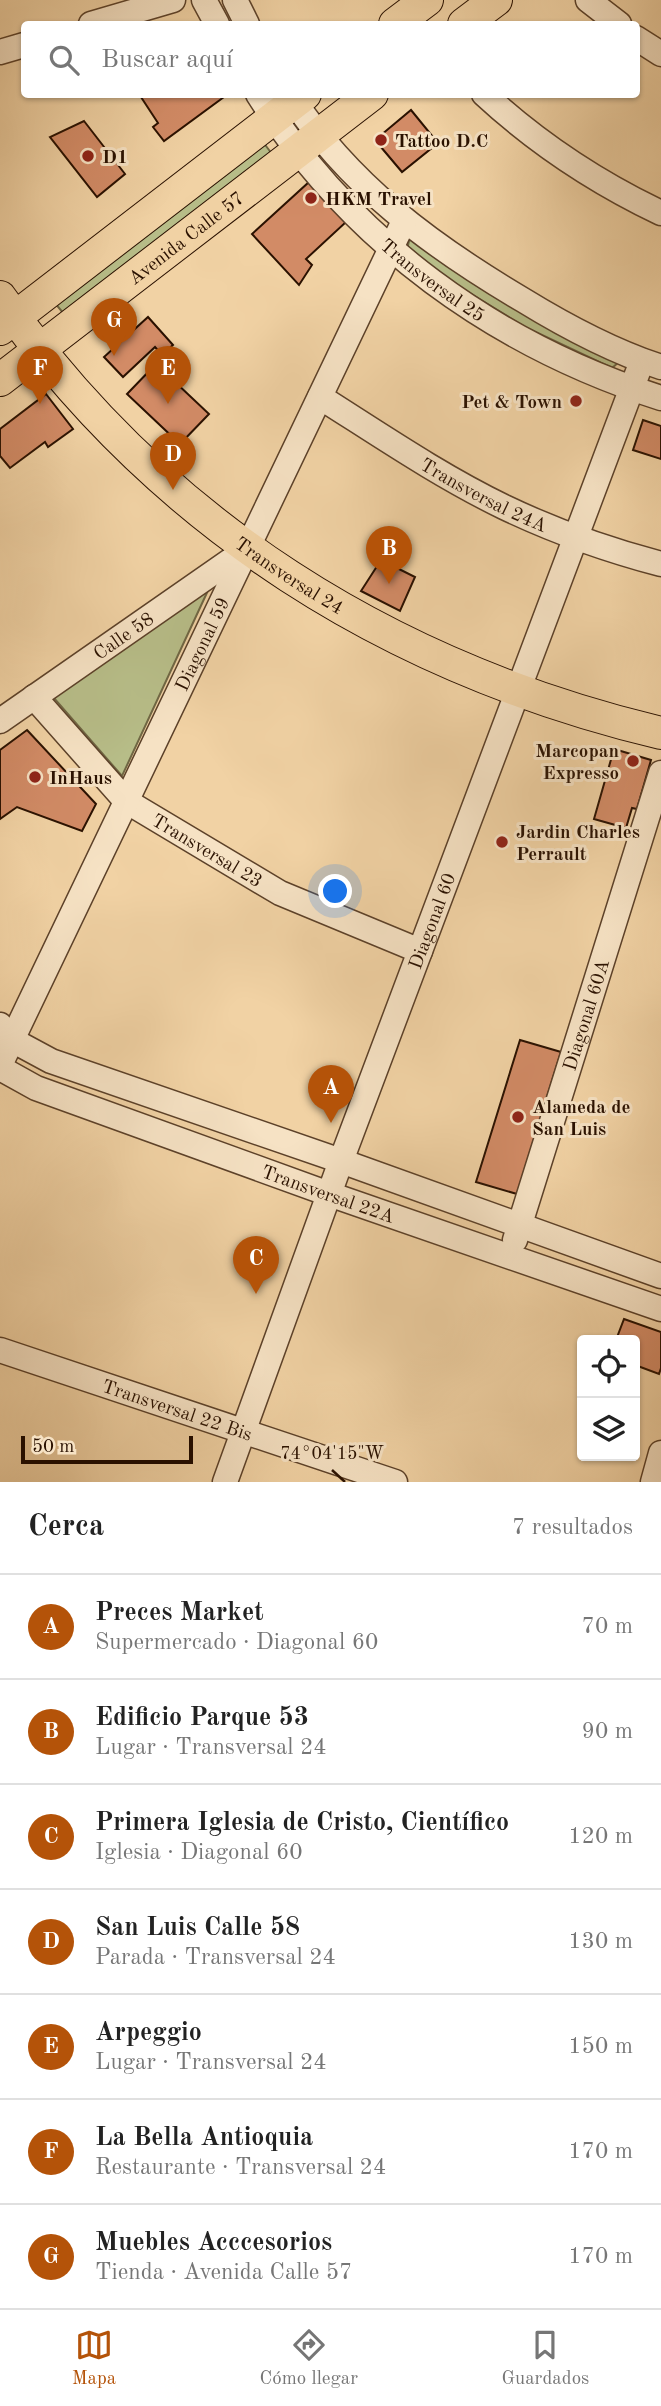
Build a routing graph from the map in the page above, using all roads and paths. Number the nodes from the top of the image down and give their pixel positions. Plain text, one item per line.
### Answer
1 (173, 0) edge
2 (204, 0) edge
3 (235, 0) edge
4 (496, 0) edge
5 (588, 0) edge
6 (102, 21) edge
7 (215, 21) edge
8 (246, 21) edge
9 (468, 21) edge
10 (615, 21) edge
11 (640, 41) edge
12 (21, 46) edge
13 (0, 52) edge
14 (661, 54) edge
15 (367, 98) edge
16 (489, 98) edge
17 (284, 101) edge
18 (309, 143) junction
19 (661, 214) edge
20 (404, 221) junction
21 (390, 249) junction
22 (5, 314) edge
23 (39, 350) junction
24 (652, 364) edge
25 (0, 380) edge
26 (632, 389) junction
27 (320, 397) junction
28 (661, 398) edge
29 (576, 537) junction
30 (247, 548) junction
31 (661, 564) edge
32 (518, 691) junction
33 (34, 697) junction
34 (0, 721) edge
35 (661, 733) edge
36 (661, 773) edge
37 (126, 801) junction
38 (420, 951) junction
39 (6, 1033) edge
40 (0, 1067) edge
41 (341, 1161) junction
42 (329, 1194) junction
43 (519, 1225) junction
44 (510, 1257) junction
45 (661, 1276) edge
46 (661, 1309) edge
47 (0, 1350) edge
48 (244, 1430) junction
49 (661, 1453) edge
50 (225, 1482) edge
51 (396, 1482) edge
52 (653, 1482) edge

1 - 6 street
2 - 7 street
3 - 8 street
4 - 9 main road
5 - 10 street
11 - 14 street
12 - 13 street
15 - 18 main road, Avenida Calle 57
16 - 19 street
17 - 18 street, Transversal 25
17 - 22 main road, Avenida Calle 57
18 - 20 street, Transversal 25
18 - 21 street, Transversal 25
18 - 23 main road, Avenida Calle 57
20 - 21 street, Diagonal 59
20 - 24 street, Transversal 25
21 - 26 street, Transversal 25
21 - 27 street, Diagonal 59
22 - 23 main road, Transversal 24
23 - 25 main road, Avenida Calle 57
23 - 30 main road, Transversal 24
24 - 26 street, Diagonal 60
26 - 28 street, Transversal 25
26 - 29 street, Diagonal 60
27 - 29 street, Transversal 24A
27 - 30 street, Diagonal 59
29 - 31 street, Transversal 24A
29 - 32 street, Diagonal 60
30 - 32 main road, Transversal 24
30 - 33 street, Calle 58
30 - 37 street, Diagonal 59
32 - 35 main road, Transversal 24
32 - 38 street, Diagonal 60
33 - 34 street, Calle 58
33 - 37 street, Transversal 23
36 - 43 street, Diagonal 60A
37 - 38 street, Transversal 23
37 - 39 street, Diagonal 59
38 - 41 street, Diagonal 60
39 - 40 street, Diagonal 59
39 - 41 street, Transversal 22A
40 - 42 street, Transversal 22A
41 - 42 street, Diagonal 60
41 - 43 street, Transversal 22A
42 - 44 street, Transversal 22A
42 - 48 street, Diagonal 60
43 - 44 street, Diagonal 60A
43 - 45 street, Transversal 22A
44 - 46 street, Transversal 22A
47 - 48 street, Transversal 22 Bis
48 - 50 street, Diagonal 60
48 - 51 street, Transversal 22 Bis
49 - 52 street

